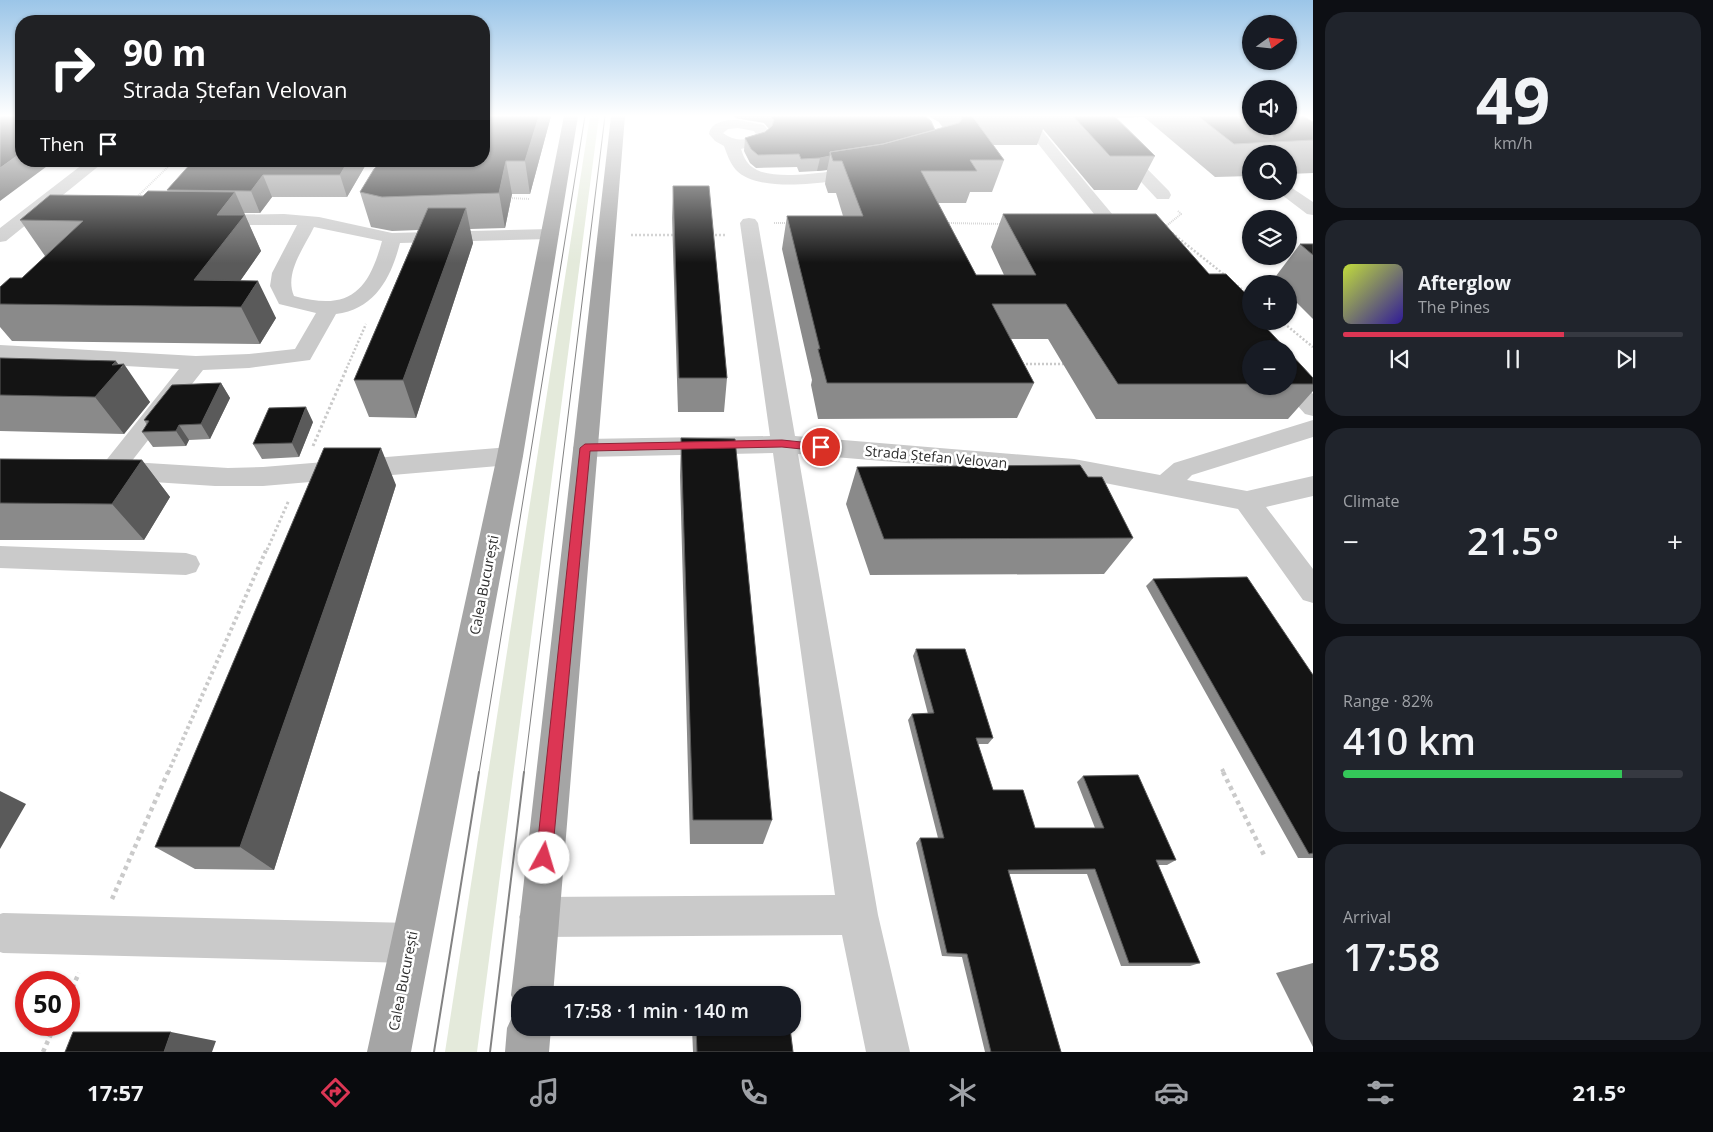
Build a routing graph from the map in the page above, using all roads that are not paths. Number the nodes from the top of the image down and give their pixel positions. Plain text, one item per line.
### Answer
1 (562, 165) edge
2 (613, 165) edge
3 (741, 165) edge
4 (1063, 165) edge
5 (1134, 165) edge
6 (89, 167) edge
7 (877, 168) edge
8 (1163, 195) dead end
9 (1297, 198) edge
10 (1313, 210) edge
11 (25, 217) junction
12 (51, 218) edge
13 (192, 219) edge
14 (308, 221) junction
15 (1112, 225) edge
16 (750, 229) road end
17 (550, 234) junction
18 (0, 237) edge
19 (392, 238) junction
20 (328, 310) junction
21 (0, 352) edge
22 (196, 363) junction
23 (1297, 391) edge
24 (1313, 408) edge
25 (1313, 428) edge
26 (782, 444) junction
27 (585, 448) junction
28 (510, 456) junction
29 (1166, 484) junction
30 (1313, 486) edge
31 (1247, 501) junction
32 (0, 557) edge
33 (186, 564) dead end
34 (1313, 591) edge
35 (858, 915) junction
36 (539, 917) junction
37 (4, 933) dead end
38 (411, 943) junction
39 (533, 986) edge
40 (528, 1036) edge
41 (389, 1052) edge
42 (526, 1052) edge
43 (888, 1052) edge

1 - 17 main road, Calea București
2 - 27 main road
3 - 7 street
4 - 15 street
5 - 8 street
6 - 11 street
9 - 10 street
11 - 12 street
11 - 18 street
13 - 14 street
14 - 19 street
14 - 20 street
16 - 26 street
17 - 19 street
17 - 28 main road, Calea București
19 - 20 street
20 - 22 street
21 - 22 street
22 - 28 street
23 - 24 street
25 - 29 street
26 - 27 street, Strada Ștefan Velovan
26 - 29 street, Strada Ștefan Velovan
26 - 35 street
27 - 36 main road
28 - 38 main road, Calea București
29 - 31 street, Strada Ștefan Velovan
30 - 31 street
31 - 34 street
32 - 33 street
35 - 36 street
35 - 43 street
36 - 39 main road
37 - 38 street
38 - 41 main road, Calea București
40 - 42 main road

